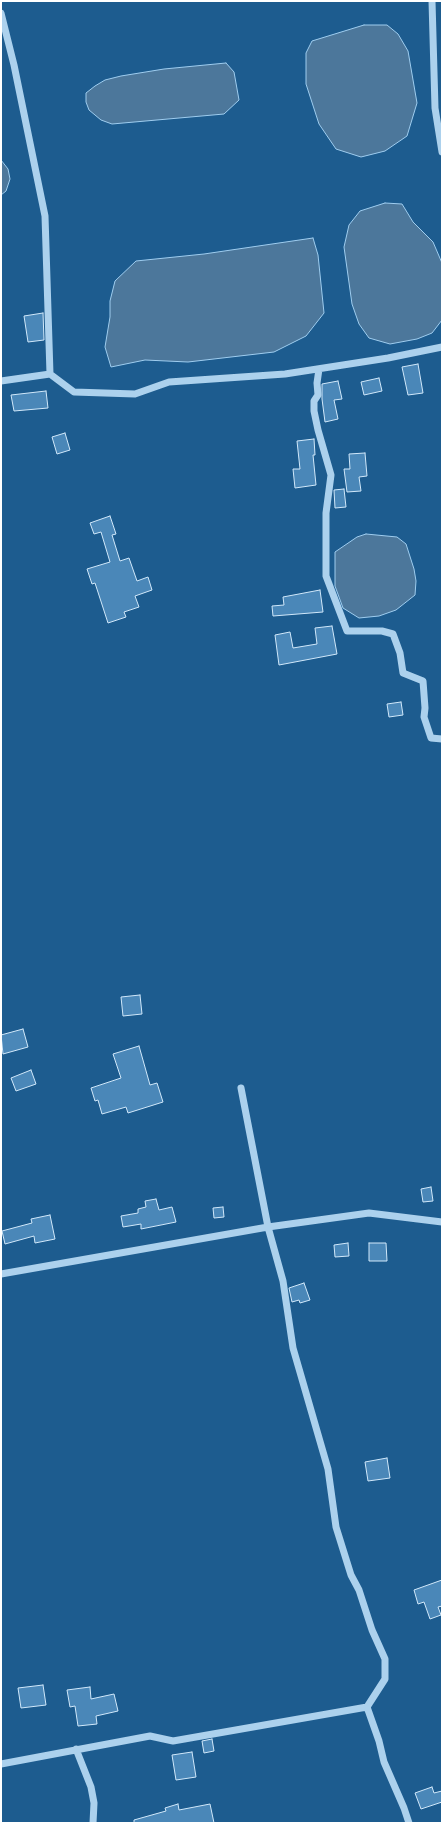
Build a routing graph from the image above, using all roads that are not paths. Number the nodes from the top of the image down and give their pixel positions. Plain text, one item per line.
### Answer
1 (432, 1) edge
2 (1, 13) edge
3 (442, 152) edge
4 (442, 347) edge
5 (319, 369) junction
6 (50, 374) junction
7 (1, 382) edge
8 (442, 739) edge
9 (242, 1088) dead end
10 (442, 1222) edge
11 (268, 1227) junction
12 (1, 1274) edge
13 (367, 1707) junction
14 (76, 1749) junction
15 (1, 1764) edge
16 (93, 1823) edge
17 (409, 1823) edge

1 - 3 street
2 - 6 street
4 - 5 street
5 - 6 street
5 - 8 street
6 - 7 street
9 - 11 street
10 - 11 street
11 - 12 street
11 - 13 street
13 - 14 street
13 - 17 street
14 - 15 street
14 - 16 street

